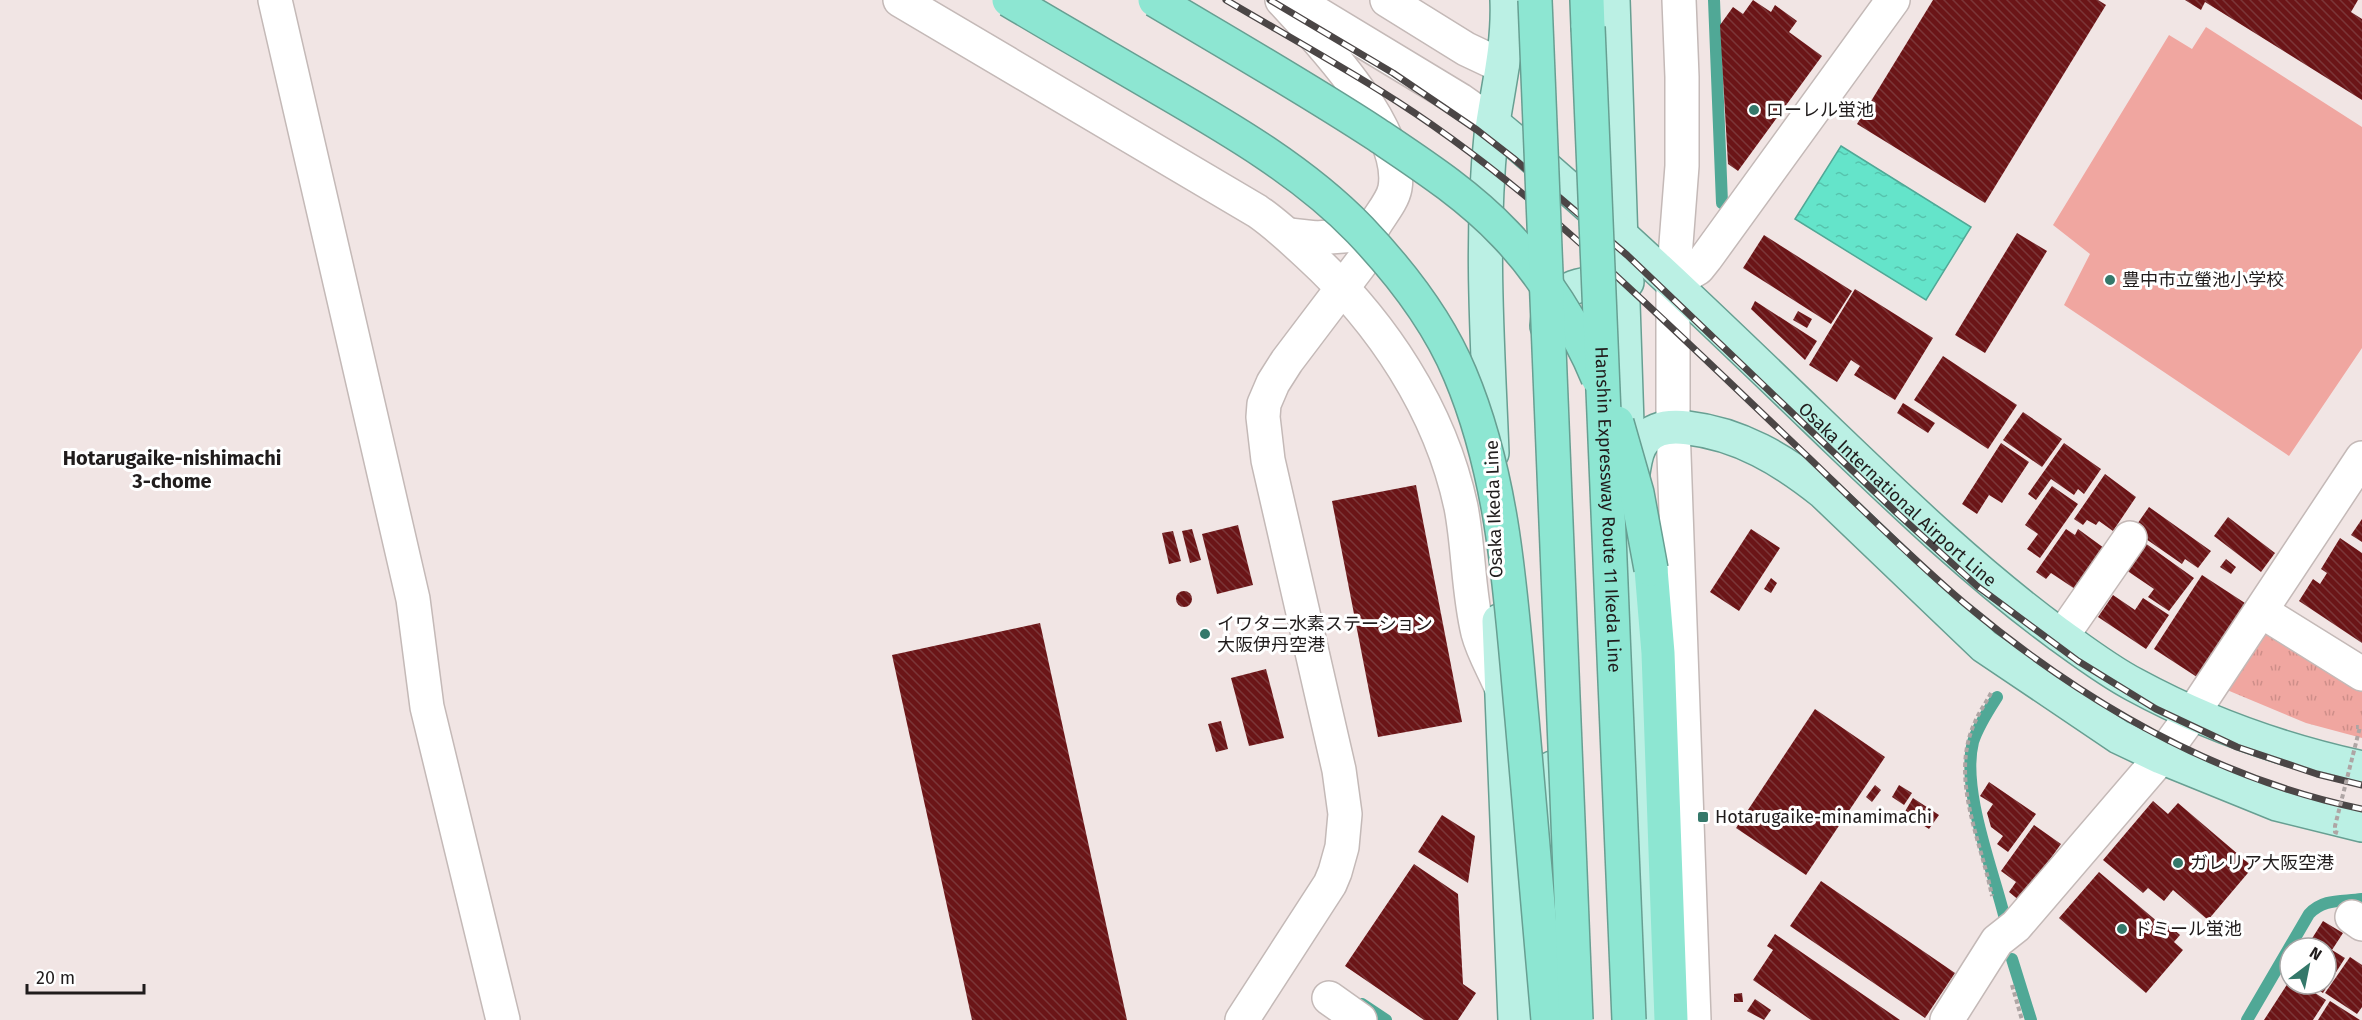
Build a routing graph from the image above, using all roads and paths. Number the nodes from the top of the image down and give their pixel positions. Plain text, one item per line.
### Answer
1 (275, 0) edge
2 (900, 0) edge
3 (1009, 0) edge
4 (1155, 0) edge
5 (1282, 0) edge
6 (1294, 0) edge
7 (1387, 0) edge
8 (1507, 0) edge
9 (1535, 0) edge
10 (1613, 0) edge
11 (1679, 0) edge
12 (1893, 0) edge
13 (1588, 9) edge
14 (1502, 66) junction
15 (1494, 124) junction
16 (1622, 233) junction
17 (1370, 234) junction
18 (1289, 235) junction
19 (1623, 282) junction
20 (1673, 283) junction
21 (1343, 288) junction
22 (1672, 426) junction
23 (2362, 458) edge
24 (1630, 493) junction
25 (2130, 538) dead end
26 (2261, 611) junction
27 (2062, 636) junction
28 (2362, 674) edge
29 (1996, 686) dead end
30 (1502, 687) junction
31 (2193, 714) junction
32 (2356, 727) dead end
33 (2161, 757) junction
34 (2362, 768) edge
35 (2350, 829) edge
36 (2000, 938) junction
37 (1329, 998) dead end
38 (503, 1020) edge
39 (1242, 1020) edge
40 (1360, 1020) edge
41 (1515, 1020) edge
42 (1537, 1020) edge
43 (1548, 1020) edge
44 (1576, 1020) edge
45 (1629, 1020) edge
46 (1650, 1020) edge
47 (1671, 1020) edge
48 (1695, 1020) edge
49 (1947, 1020) edge
50 (2022, 1020) edge

1 - 38 street
2 - 18 street
3 - 43 highway, bridge
4 - 47 highway, bridge
5 - 17 street
6 - 15 street
7 - 14 street
8 - 14 main road, Osaka Ikeda Line
9 - 44 highway, bridge
10 - 16 main road
11 - 20 street
12 - 20 street
13 - 45 highway, Hanshin Expressway Route 11 Ikeda Line, bridge
14 - 15 main road, Osaka Ikeda Line
15 - 16 main road, Osaka International Airport Line
15 - 30 main road, Osaka Ikeda Line
16 - 19 main road
16 - 20 main road, Osaka International Airport Line
17 - 18 street
17 - 21 street
18 - 21 street
19 - 20 main road
19 - 24 main road
19 - 42 main road
20 - 22 street
20 - 27 main road, Osaka International Airport Line
21 - 30 street
21 - 39 street
22 - 24 main road
22 - 33 main road
22 - 48 street
23 - 26 street
24 - 46 main road
25 - 27 street
26 - 28 street
26 - 31 street
27 - 31 main road, Osaka International Airport Line
29 - 36 path
30 - 41 main road, Osaka Ikeda Line
31 - 33 street
31 - 34 main road, Osaka International Airport Line
32 - 35 path, bridge
33 - 35 main road
33 - 36 street
36 - 49 street
36 - 50 path
37 - 40 street

